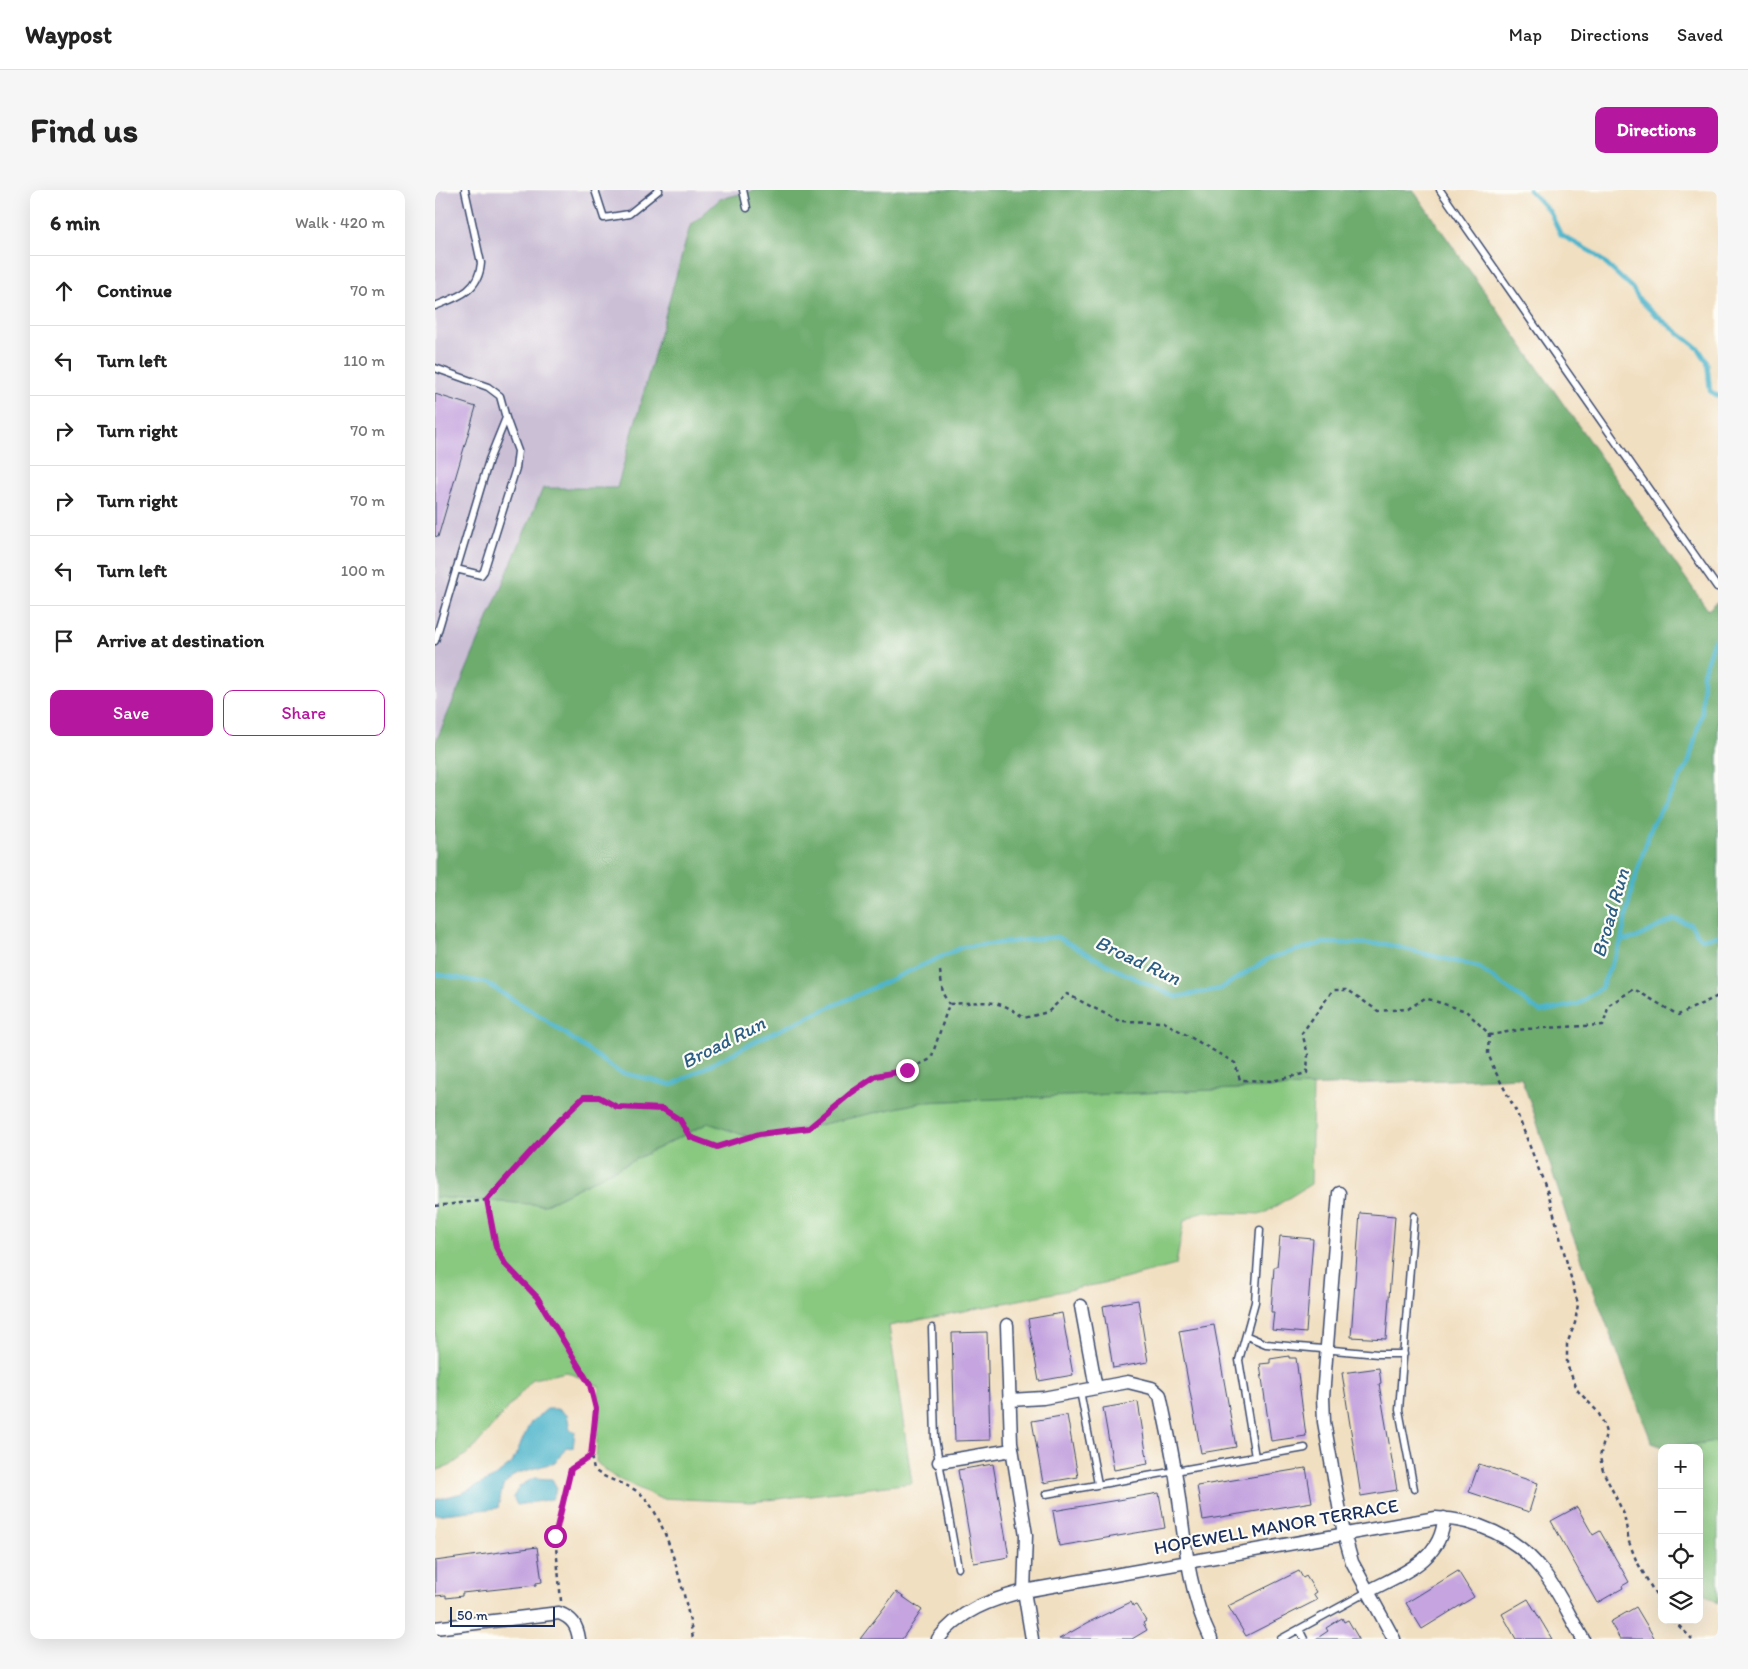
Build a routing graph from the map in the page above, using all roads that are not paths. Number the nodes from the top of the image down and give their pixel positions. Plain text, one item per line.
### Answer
1 (465, 190) edge
2 (595, 190) edge
3 (659, 190) edge
4 (743, 190) edge
5 (1440, 190) edge
6 (747, 208) dead end
7 (435, 306) edge
8 (435, 368) edge
9 (506, 418) junction
10 (456, 569) junction
11 (1717, 588) dead end
12 (435, 641) edge
13 (1339, 1193) dead end
14 (1414, 1216) dead end
15 (1260, 1230) dead end
16 (1081, 1306) dead end
17 (1007, 1325) dead end
18 (932, 1328) dead end
19 (1247, 1336) junction
20 (1327, 1349) junction
21 (1403, 1354) junction
22 (1096, 1388) junction
23 (1080, 1391) junction
24 (1009, 1400) junction
25 (1305, 1448) dead end
26 (1012, 1450) junction
27 (1255, 1456) junction
28 (939, 1462) junction
29 (1175, 1470) junction
30 (1098, 1484) junction
31 (1414, 1489) dead end
32 (1046, 1494) dead end
33 (1444, 1518) junction
34 (1344, 1534) junction
35 (1188, 1560) junction
36 (958, 1568) dead end
37 (1024, 1591) junction
38 (1367, 1592) junction
39 (435, 1628) edge
40 (1299, 1629) junction
41 (579, 1639) edge
42 (938, 1639) edge
43 (1032, 1639) edge
44 (1211, 1639) edge
45 (1281, 1639) edge
46 (1304, 1639) edge
47 (1394, 1639) edge
48 (1583, 1639) edge

1 - 7 lane
2 - 3 lane
4 - 6 lane
5 - 11 lane
8 - 9 lane
9 - 10 lane
9 - 10 lane
10 - 12 lane
13 - 20 street
14 - 21 lane
15 - 19 lane
16 - 22 street
17 - 24 street
18 - 28 lane
19 - 20 lane
19 - 27 lane
20 - 21 lane
20 - 34 street
21 - 31 lane
22 - 23 street
22 - 29 street
23 - 24 street
23 - 30 lane
24 - 26 street
25 - 27 lane
26 - 28 street
26 - 37 street
27 - 29 lane
28 - 36 lane
29 - 30 lane
29 - 35 street
30 - 32 lane
33 - 34 street, HOPEWELL MANOR TERRACE
33 - 38 street
33 - 48 street, HOPEWELL MANOR TERRACE
34 - 35 street, HOPEWELL MANOR TERRACE
34 - 38 street
35 - 37 street, HOPEWELL MANOR TERRACE
35 - 44 street
37 - 42 street, HOPEWELL MANOR TERRACE
37 - 43 street
38 - 40 lane
38 - 47 street
39 - 41 street
40 - 45 lane
40 - 46 lane

